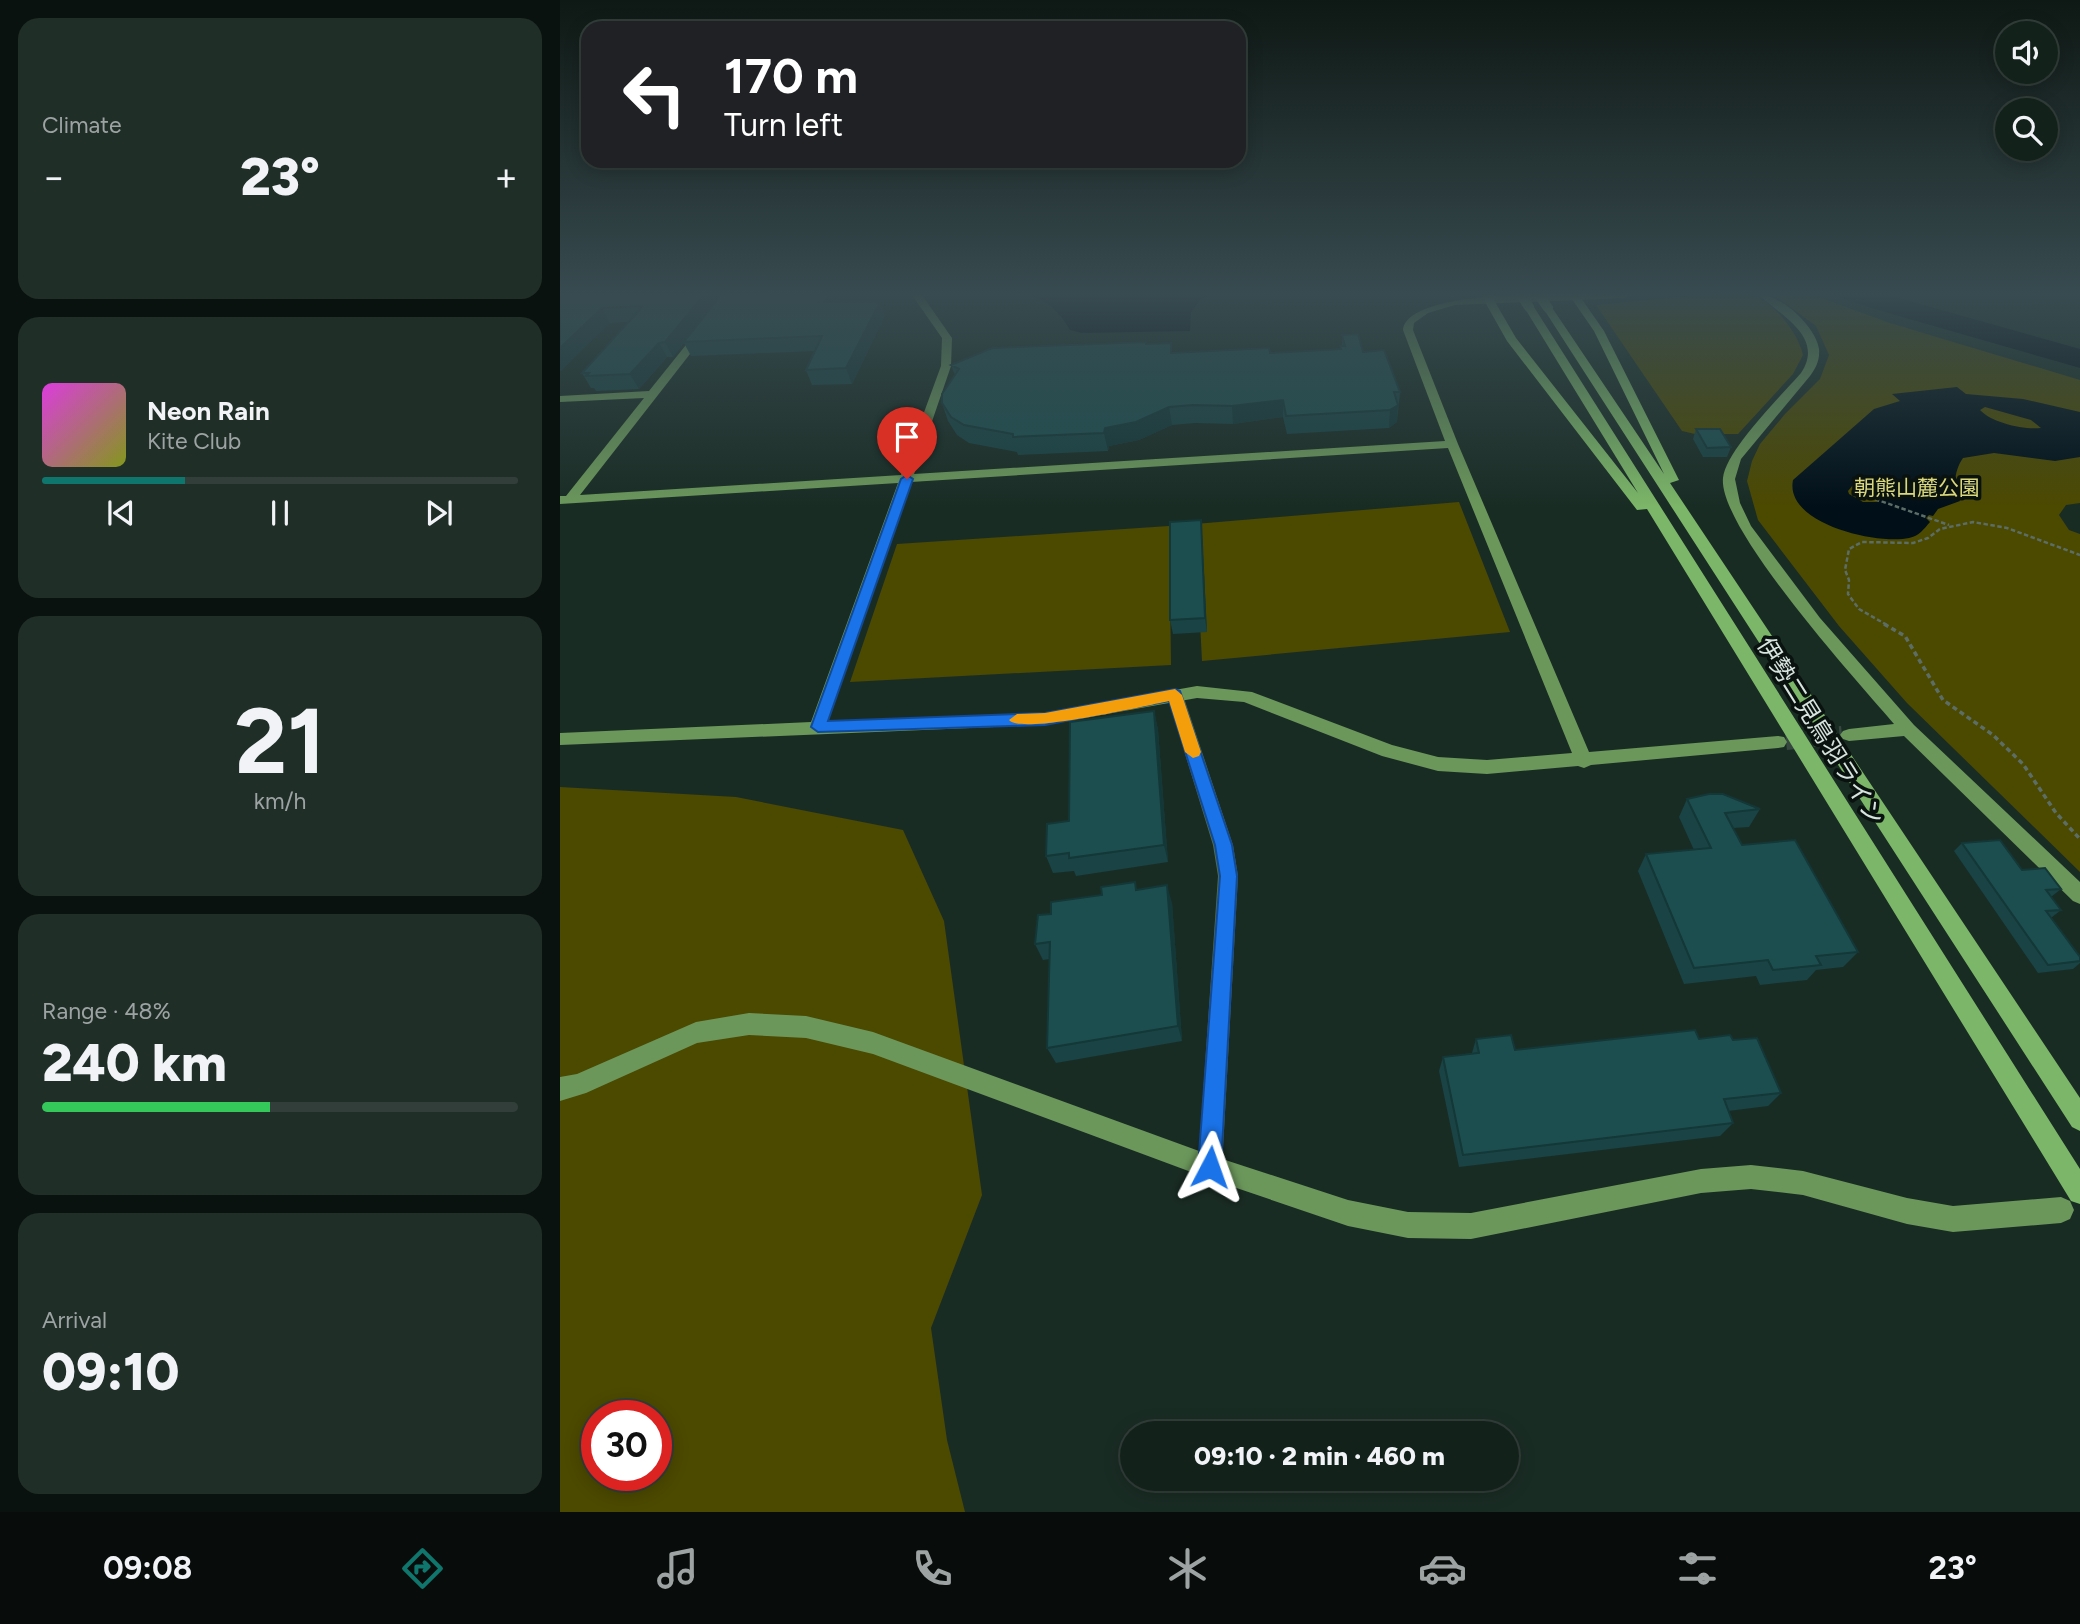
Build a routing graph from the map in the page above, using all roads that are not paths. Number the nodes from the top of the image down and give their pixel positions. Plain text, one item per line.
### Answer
1 (675, 366) edge
2 (945, 366) edge
3 (1422, 366) edge
4 (1532, 366) edge
5 (1572, 366) edge
6 (1579, 366) edge
7 (1616, 366) edge
8 (1811, 366) edge
9 (653, 394) junction
10 (560, 399) edge
11 (1452, 444) junction
12 (907, 479) junction
13 (564, 500) edge
14 (1678, 508) junction
15 (1706, 590) junction
16 (1175, 695) junction
17 (818, 727) junction
18 (1908, 729) junction
19 (1849, 735) tunnel mouth
20 (560, 739) edge
21 (1778, 742) tunnel mouth
22 (1584, 761) junction
23 (2080, 895) edge
24 (560, 1089) edge
25 (2080, 1119) edge
26 (1210, 1167) junction
27 (2080, 1192) edge
28 (2061, 1210) dead end

1 - 9 street
2 - 12 street
3 - 11 street
4 - 15 main road
5 - 15 main road, 伊勢二見鳥羽ライン
6 - 14 main road, 伊勢二見鳥羽ライン
7 - 14 main road
8 - 18 street
9 - 10 street
9 - 13 street
11 - 12 street
11 - 22 street
12 - 13 street
12 - 17 street
14 - 25 main road, 伊勢二見鳥羽ライン
15 - 27 main road, 伊勢二見鳥羽ライン
16 - 17 street
16 - 22 street
16 - 26 street
17 - 20 street
18 - 19 street
18 - 23 street
21 - 22 street
24 - 26 street
26 - 28 street

